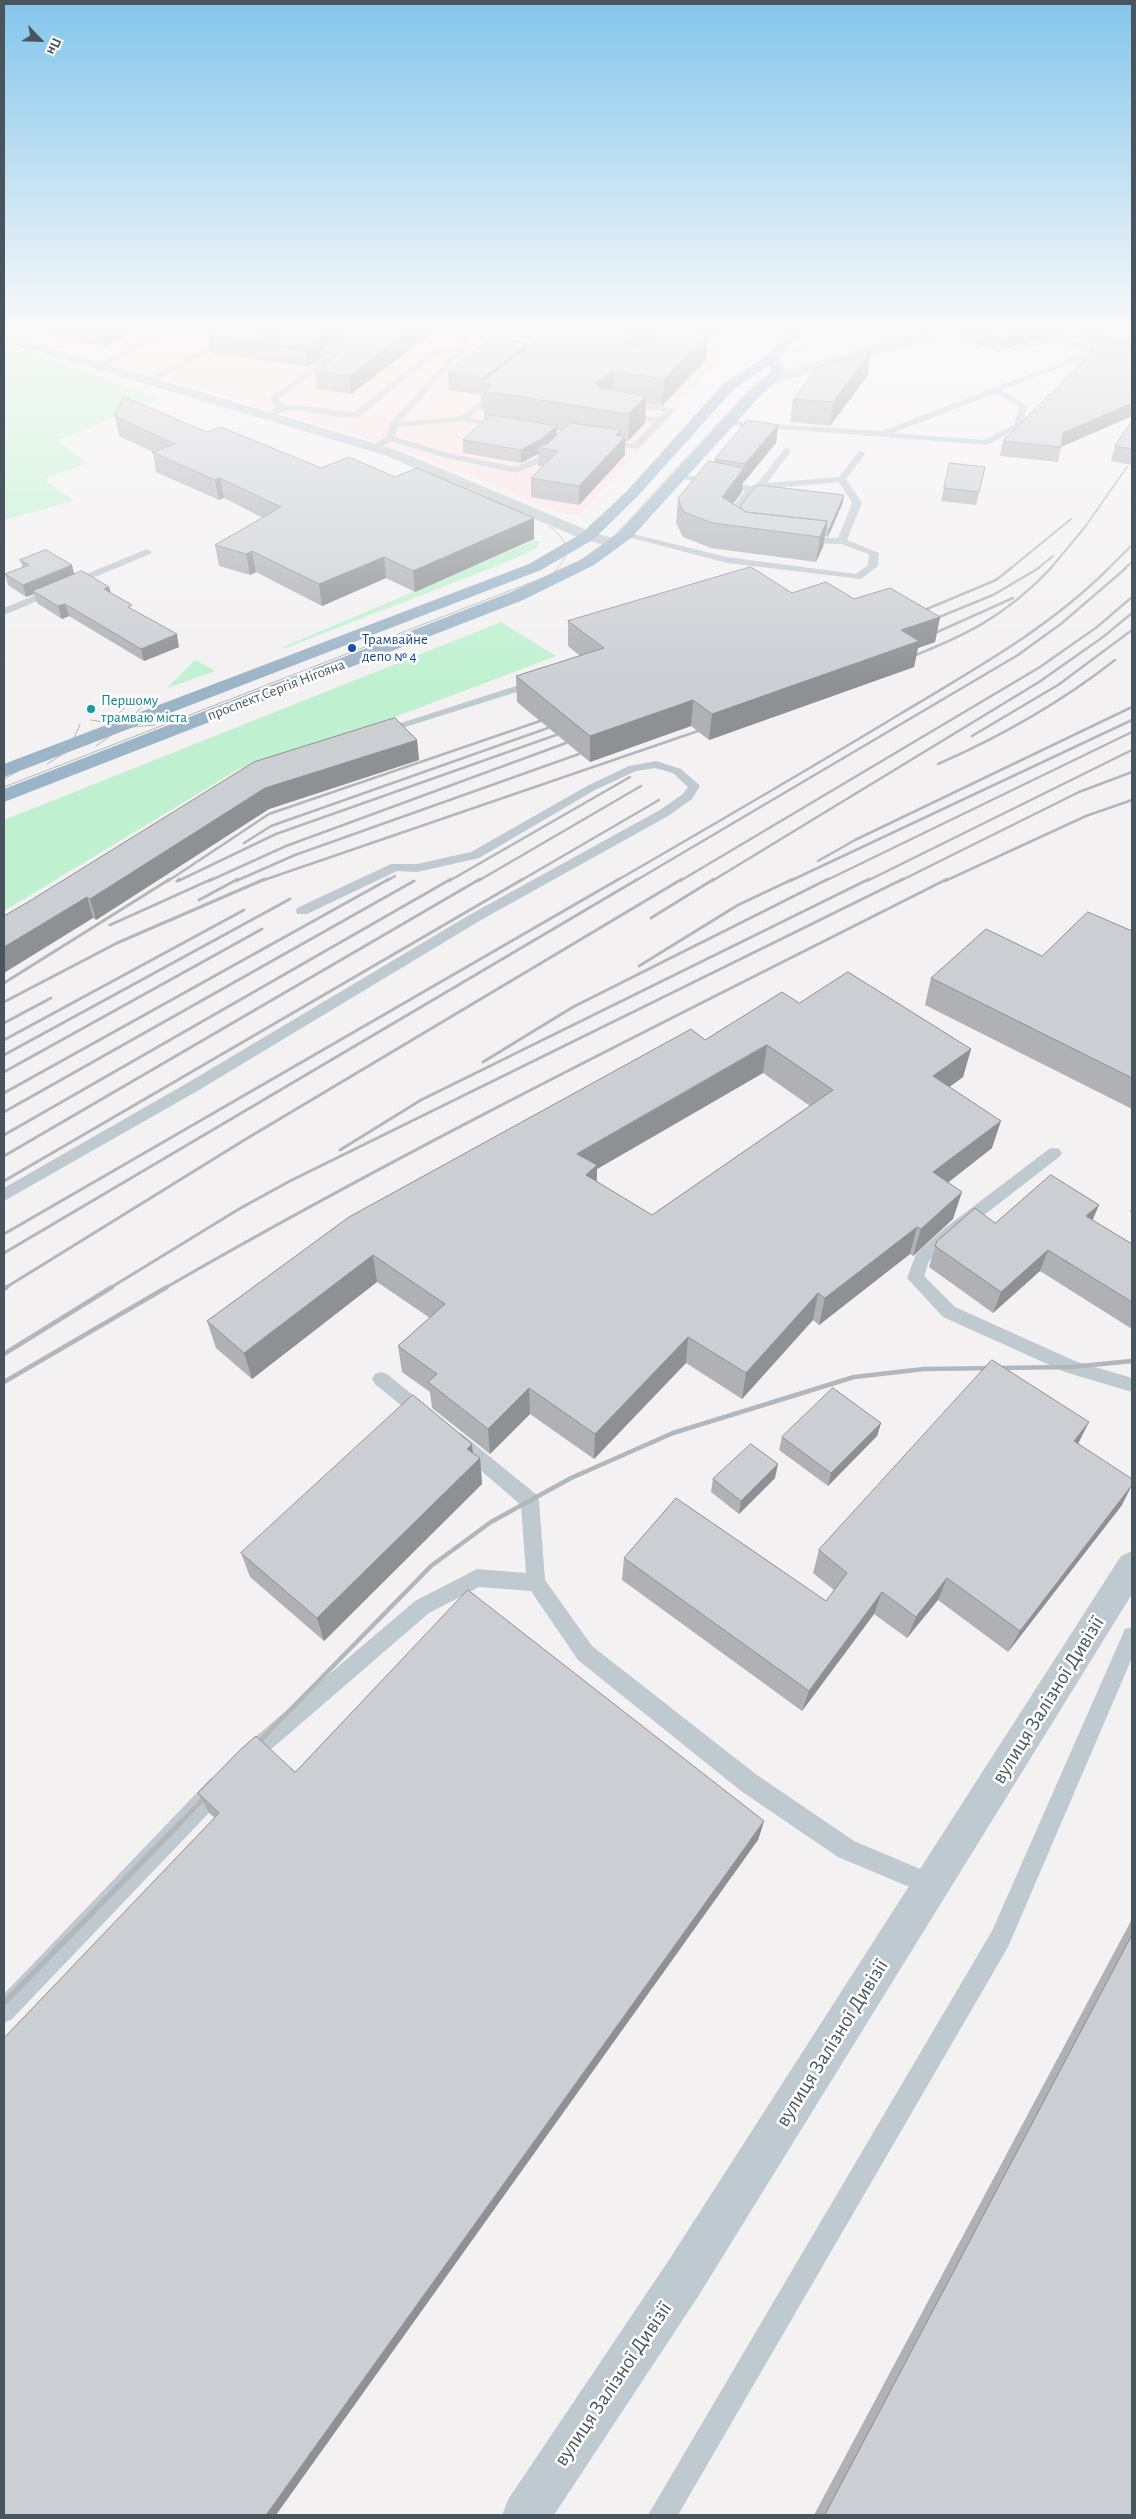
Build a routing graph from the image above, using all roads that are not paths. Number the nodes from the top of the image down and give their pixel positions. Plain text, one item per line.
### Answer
1 (374, 448) edge
2 (421, 448) edge
3 (556, 448) edge
4 (674, 448) edge
5 (705, 448) edge
6 (787, 451) dead end
7 (862, 453) dead end
8 (678, 477) junction
9 (842, 479) junction
10 (755, 487) junction
11 (739, 528) edge
12 (588, 536) junction
13 (788, 538) edge
14 (620, 539) junction
15 (842, 541) junction
16 (147, 552) dead end
17 (4, 612) edge
18 (519, 688) edge
19 (366, 736) edge
20 (4, 771) edge
21 (4, 796) edge
22 (302, 911) dead end
23 (1054, 1153) dead end
24 (4, 1195) edge
25 (381, 1379) dead end
26 (1132, 1386) edge
27 (1132, 1566) edge
28 (536, 1583) junction
29 (1132, 1636) edge
30 (931, 1885) junction
31 (4, 2011) edge
32 (526, 2515) edge
33 (662, 2515) edge

1 - 12 street
2 - 3 lane
4 - 12 highway, проспект Сергія Нігояна
5 - 8 highway, проспект Сергія Нігояна
6 - 10 lane
7 - 9 lane
8 - 10 lane
8 - 14 highway, проспект Сергія Нігояна
9 - 10 lane
9 - 15 lane
10 - 11 lane
12 - 14 street
12 - 20 highway, проспект Сергія Нігояна
13 - 15 lane
14 - 15 lane
14 - 21 highway, проспект Сергія Нігояна
16 - 17 lane
18 - 19 lane
22 - 24 lane
23 - 26 lane
25 - 28 lane
27 - 30 street, вулиця Залізної Дивізії
28 - 30 lane
28 - 31 lane
29 - 33 lane
30 - 32 street, вулиця Залізної Дивізії

